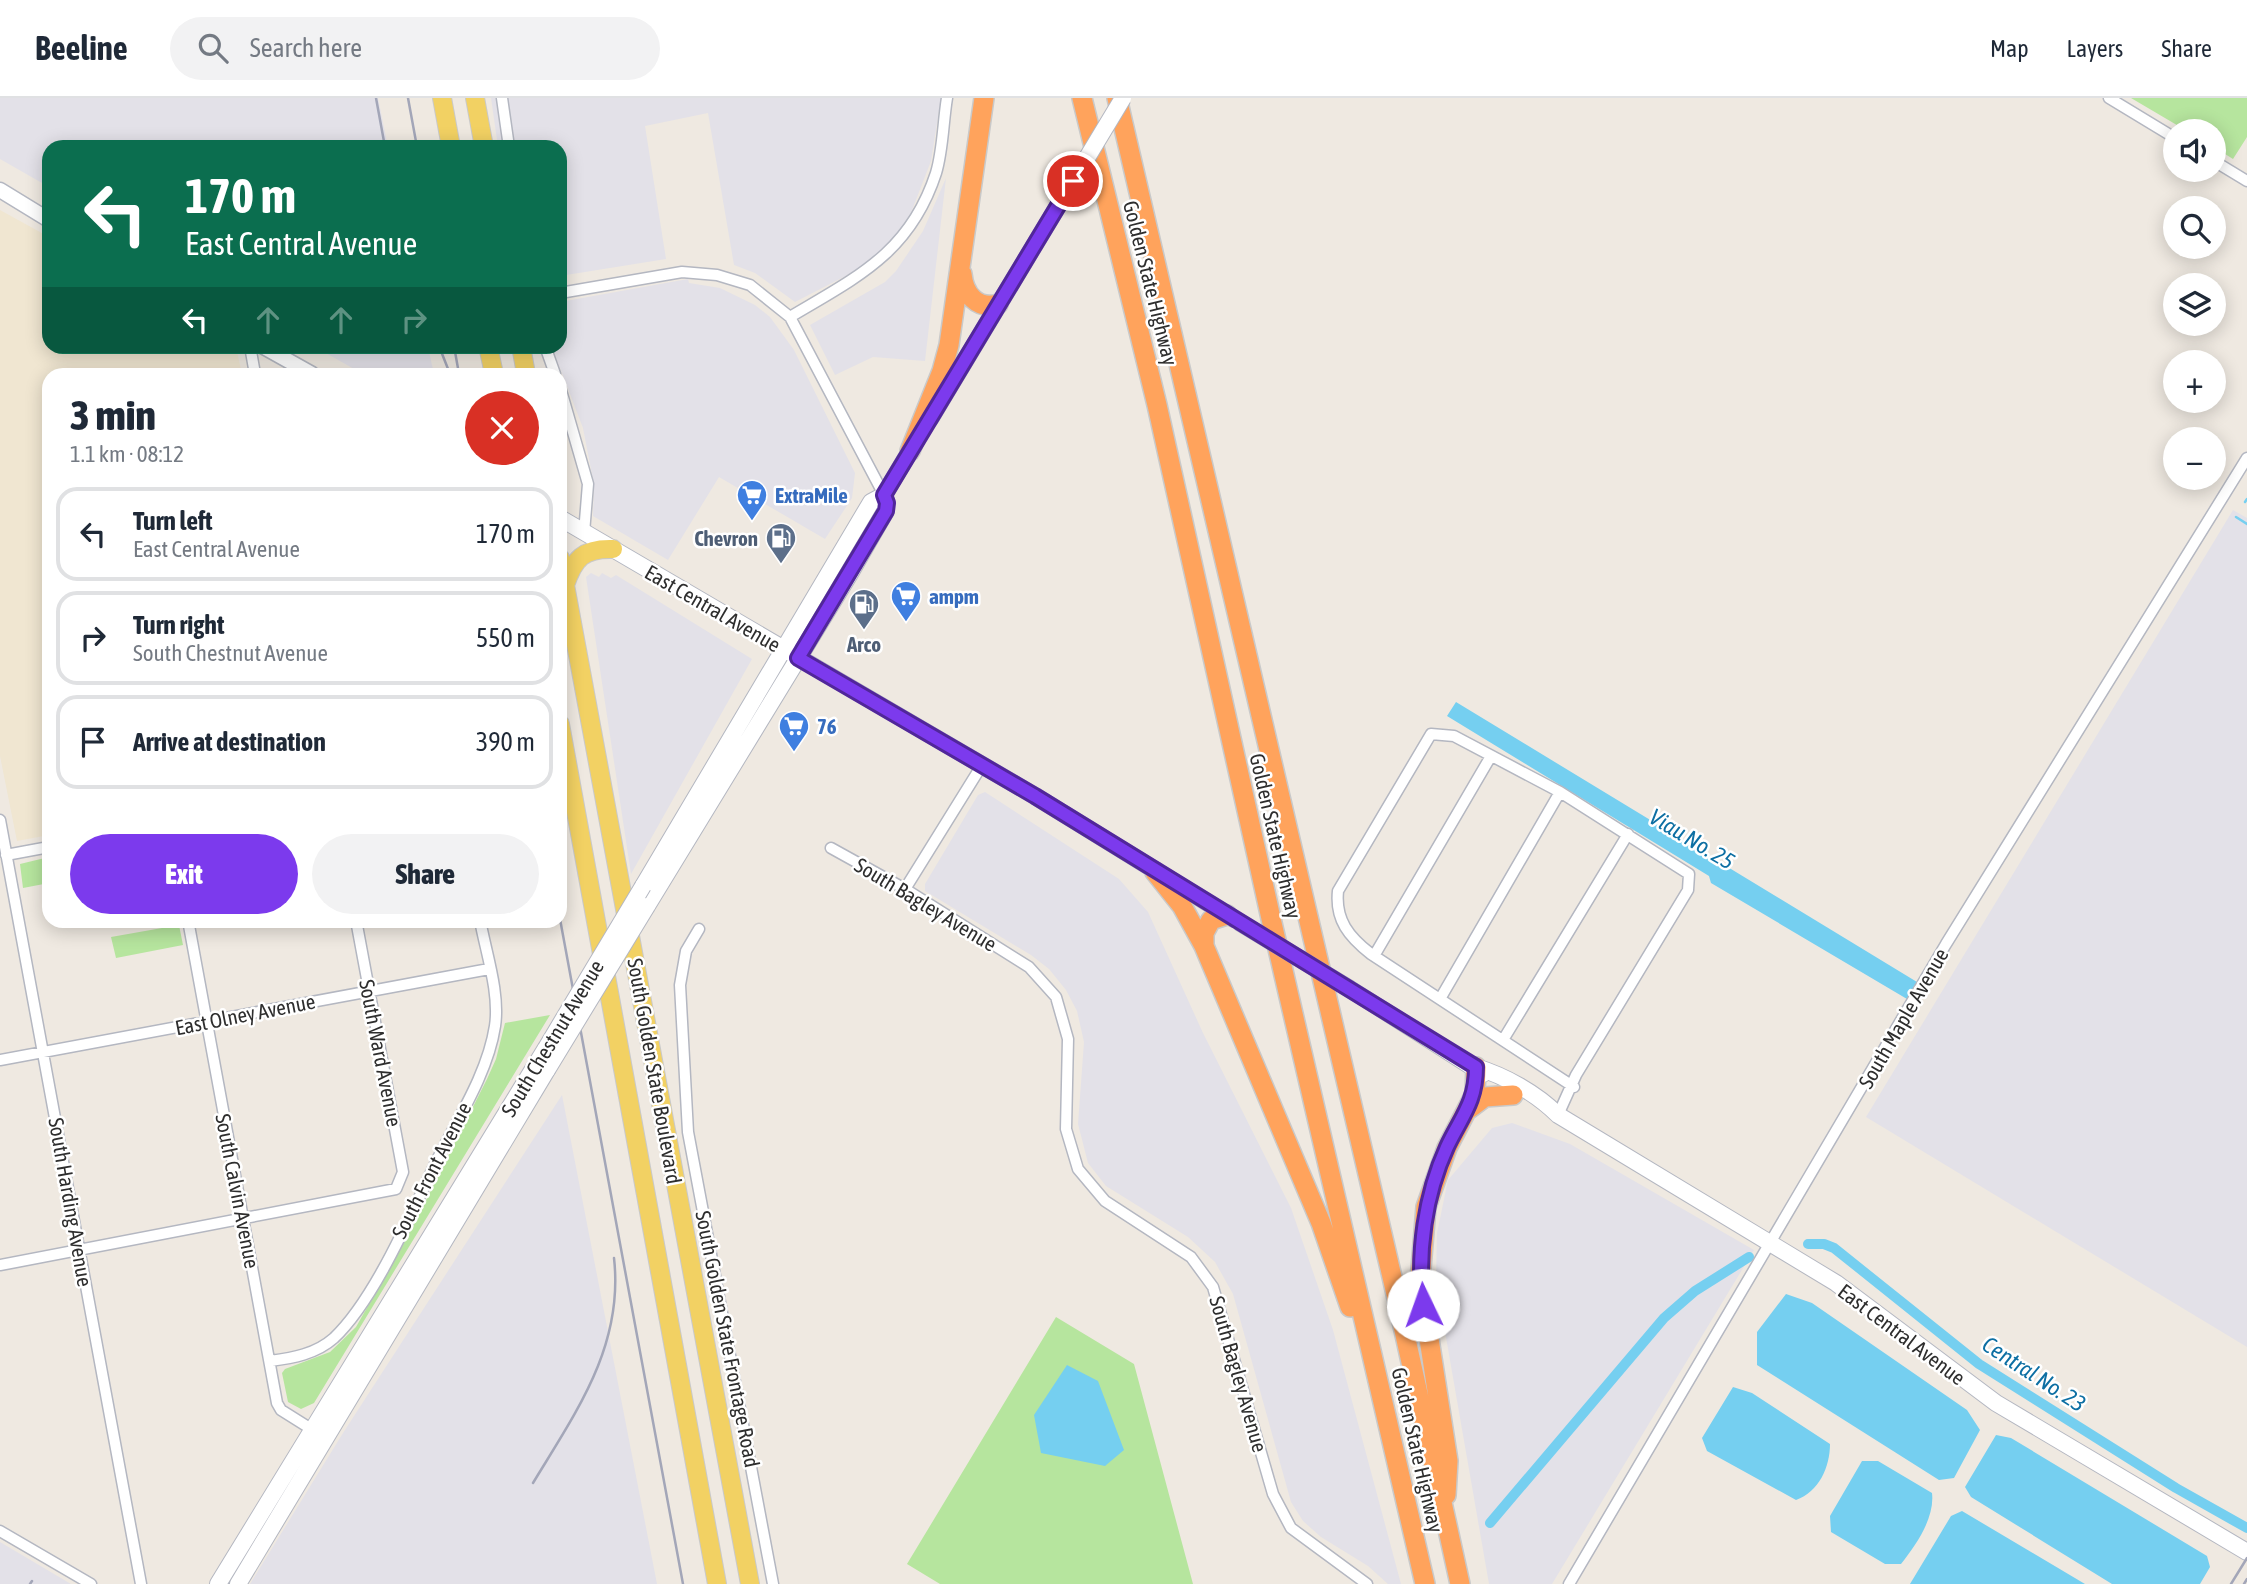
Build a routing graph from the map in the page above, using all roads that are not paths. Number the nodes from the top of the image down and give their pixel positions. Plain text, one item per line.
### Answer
1 (442, 98) edge
2 (475, 98) edge
3 (502, 98) edge
4 (947, 98) edge
5 (984, 98) edge
6 (1082, 98) edge
7 (1117, 98) edge
8 (1124, 98) edge
9 (2109, 98) edge
10 (2163, 131) edge
11 (451, 140) edge
12 (483, 140) edge
13 (508, 140) edge
14 (2226, 168) edge
15 (2247, 181) edge
16 (0, 190) edge
17 (42, 215) edge
18 (961, 266) junction
19 (567, 292) edge
20 (999, 304) junction
21 (790, 317) junction
22 (276, 354) edge
23 (301, 368) edge
24 (567, 410) edge
25 (910, 451) junction
26 (2247, 458) edge
27 (884, 495) junction
28 (567, 522) edge
29 (584, 533) junction
30 (613, 549) junction
31 (567, 579) edge
32 (567, 596) edge
33 (782, 649) junction
34 (798, 658) junction
35 (1491, 756) junction
36 (567, 762) edge
37 (982, 765) junction
38 (1560, 792) junction
39 (0, 820) edge
40 (1629, 834) junction
41 (42, 848) edge
42 (831, 848) dead end
43 (6, 855) junction
44 (1155, 872) junction
45 (905, 889) junction
46 (1233, 919) junction
47 (189, 928) edge
48 (357, 928) edge
49 (481, 928) edge
50 (699, 929) dead end
51 (1205, 946) junction
52 (1374, 956) junction
53 (489, 969) junction
54 (369, 991) junction
55 (1440, 999) junction
56 (206, 1022) junction
57 (1503, 1040) junction
58 (43, 1052) junction
59 (0, 1060) edge
60 (1476, 1067) junction
61 (1574, 1087) junction
62 (1513, 1095) junction
63 (1469, 1109) junction
64 (1558, 1115) junction
65 (243, 1219) junction
66 (1772, 1242) junction
67 (80, 1250) junction
68 (0, 1265) edge
69 (270, 1361) junction
70 (1383, 1404) junction
71 (319, 1434) junction
72 (1444, 1521) junction
73 (0, 1531) edge
74 (2240, 1548) edge
75 (91, 1584) edge
76 (141, 1584) edge
77 (218, 1584) edge
78 (238, 1584) edge
79 (718, 1584) edge
80 (750, 1584) edge
81 (773, 1584) edge
82 (1367, 1584) edge
83 (1426, 1584) edge
84 (1460, 1584) edge
85 (1569, 1584) edge

1 - 11 main road
2 - 12 main road
3 - 13 street
4 - 21 street
5 - 18 highway
6 - 70 highway, Golden State Highway
7 - 72 highway, Golden State Highway
8 - 20 main road, South Chestnut Avenue, bridge
9 - 10 street
14 - 15 street
16 - 17 street
18 - 20 highway
18 - 25 highway
19 - 21 street
20 - 25 main road, South Chestnut Avenue
21 - 27 street
22 - 23 street
24 - 29 street
25 - 27 main road, South Chestnut Avenue
26 - 66 street, South Maple Avenue
27 - 33 main road, South Chestnut Avenue
27 - 34 main road, South Chestnut Avenue
28 - 29 main road, East Central Avenue
29 - 30 main road, East Central Avenue
30 - 31 main road
30 - 33 main road, East Central Avenue
32 - 80 main road, South Golden State Boulevard
33 - 34 main road, East Central Avenue
33 - 71 main road, South Chestnut Avenue, bridge
34 - 37 main road, East Central Avenue
34 - 71 main road, South Chestnut Avenue, bridge
35 - 38 street
35 - 52 street
35 - 52 street
36 - 79 main road, South Golden State Boulevard
37 - 44 main road, East Central Avenue
37 - 45 street
38 - 40 street
38 - 55 street
39 - 43 street, South Harding Avenue
40 - 57 street
40 - 61 street
41 - 43 street
42 - 45 street, South Bagley Avenue
43 - 58 street, South Harding Avenue
44 - 46 main road, East Central Avenue
44 - 51 highway
45 - 82 street, South Bagley Avenue
46 - 51 highway
46 - 60 main road, East Central Avenue, bridge
47 - 56 street, South Calvin Avenue
48 - 54 street, South Ward Avenue
49 - 53 street, South Front Avenue
50 - 81 street, South Golden State Frontage Road
51 - 70 highway
52 - 55 street
53 - 54 street, East Olney Avenue
53 - 69 street, South Front Avenue
54 - 56 street, East Olney Avenue
54 - 65 street, South Ward Avenue
55 - 57 street
56 - 58 street, East Olney Avenue
56 - 65 street, South Calvin Avenue
57 - 61 street
58 - 59 street, East Olney Avenue
58 - 67 street, South Harding Avenue
60 - 62 main road, East Central Avenue
60 - 63 highway
60 - 64 main road, East Central Avenue
61 - 64 street
62 - 63 highway
62 - 64 main road, East Central Avenue
63 - 72 highway
64 - 66 main road, East Central Avenue
65 - 67 street
65 - 69 street, South Calvin Avenue
66 - 74 main road, East Central Avenue
66 - 85 street, South Maple Avenue
67 - 68 street
67 - 76 street, South Harding Avenue
69 - 71 street, South Calvin Avenue
70 - 83 highway, Golden State Highway
71 - 77 main road, South Chestnut Avenue
71 - 78 main road, South Chestnut Avenue
72 - 84 highway, Golden State Highway
73 - 75 street

